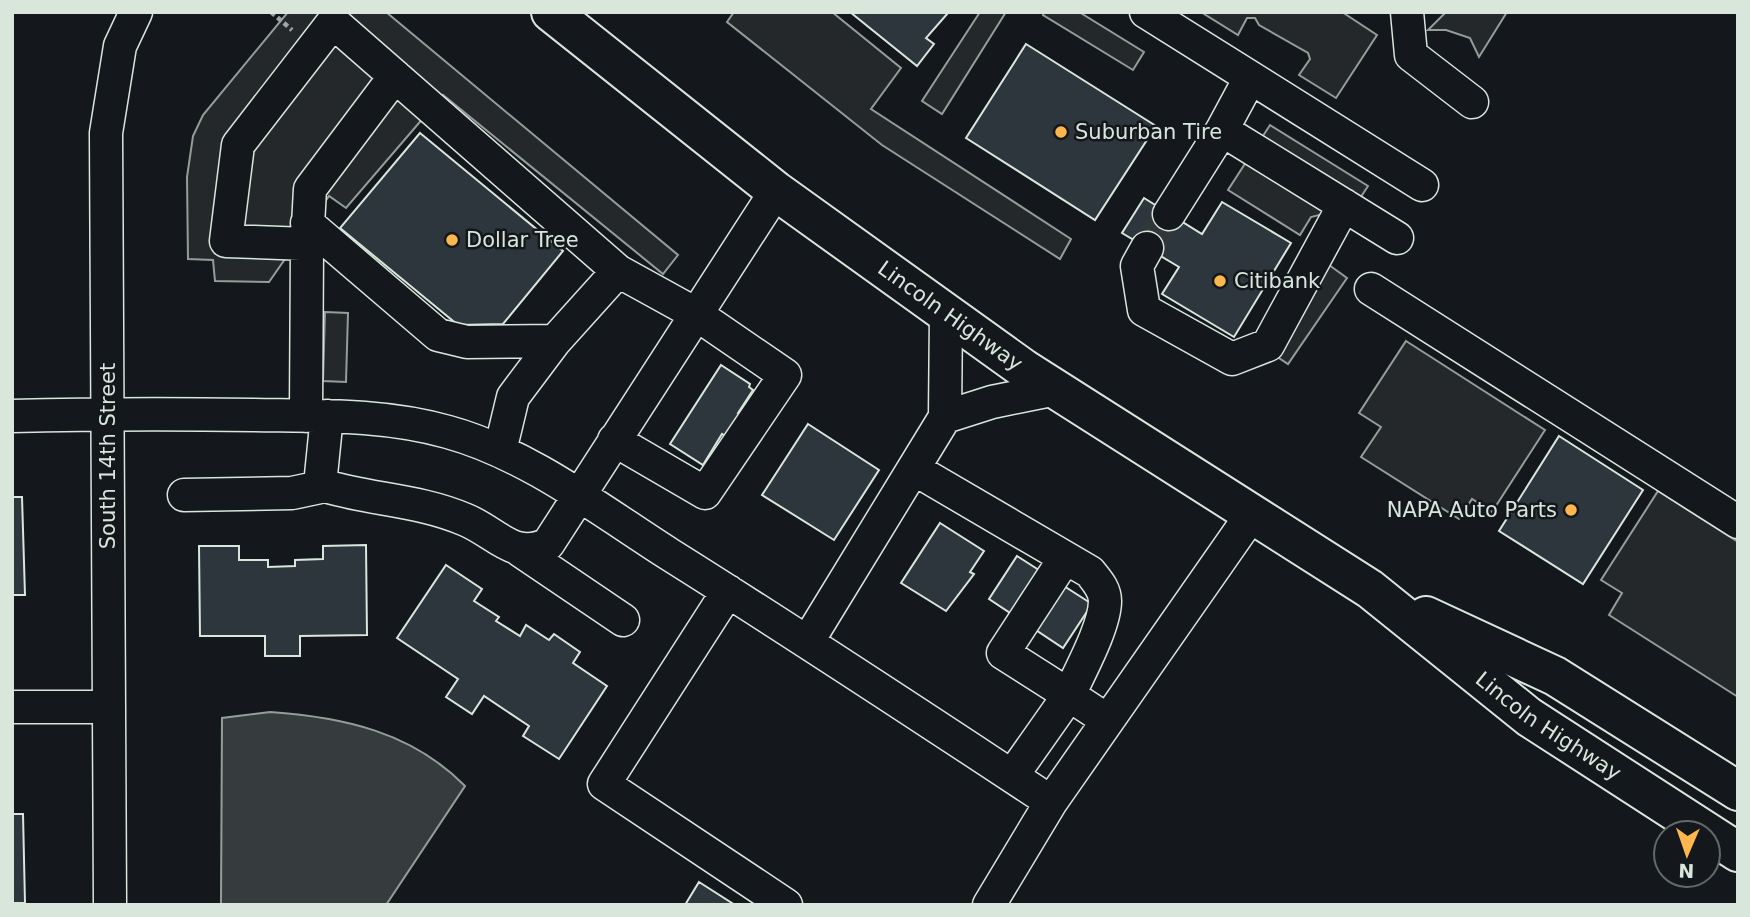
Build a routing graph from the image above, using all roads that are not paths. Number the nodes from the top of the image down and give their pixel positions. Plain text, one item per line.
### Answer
1 (136, 12) edge
2 (551, 12) edge
3 (1146, 12) edge
4 (1408, 12) edge
5 (588, 28) edge
6 (395, 76) junction
7 (1251, 78) junction
8 (1472, 102) dead end
9 (1222, 130) junction
10 (1422, 185) dead end
11 (776, 191) junction
12 (1343, 205) junction
13 (1169, 214) tunnel mouth
14 (307, 234) junction
15 (1396, 238) dead end
16 (1147, 248) tunnel mouth
17 (618, 271) junction
18 (1371, 289) dead end
19 (946, 313) junction
20 (696, 314) junction
21 (555, 341) junction
22 (1056, 389) junction
23 (107, 413) junction
24 (12, 416) edge
25 (316, 416) junction
26 (946, 417) junction
27 (614, 440) junction
28 (500, 451) junction
29 (914, 469) junction
30 (325, 486) junction
31 (184, 495) dead end
32 (578, 495) junction
33 (1252, 514) junction
34 (1738, 522) edge
35 (521, 551) junction
36 (1065, 558) junction
37 (1370, 589) junction
38 (728, 591) junction
39 (623, 620) dead end
40 (808, 641) junction
41 (1069, 695) junction
42 (12, 707) edge
43 (109, 708) junction
44 (1107, 720) junction
45 (1013, 776) junction
46 (1738, 791) edge
47 (1051, 802) junction
48 (1738, 852) edge
49 (110, 905) edge
50 (786, 905) edge
51 (989, 905) edge

1 - 23 street, South 14th Street
2 - 5 main road, Lincoln Highway
3 - 7 street
4 - 8 street
5 - 11 main road, Lincoln Highway
6 - 14 street
6 - 14 street
6 - 17 street
7 - 9 street
7 - 10 street
9 - 12 street
9 - 13 street
11 - 19 main road, Lincoln Highway
11 - 20 street
12 - 15 street
12 - 16 street
14 - 21 street
14 - 25 street
17 - 20 street
17 - 21 street
18 - 34 street
19 - 22 main road, Lincoln Highway
19 - 26 street
20 - 27 street
20 - 27 street
21 - 28 street
22 - 26 street
22 - 33 main road, Lincoln Highway
23 - 24 street
23 - 25 street
23 - 43 street, South 14th Street
25 - 28 street
25 - 30 street
26 - 29 street
27 - 32 street
28 - 32 street
29 - 36 street
29 - 40 street
30 - 31 street
30 - 35 street
32 - 35 street
32 - 38 street
33 - 37 main road, Lincoln Highway
33 - 44 street
35 - 39 street
36 - 41 street
36 - 41 street
37 - 46 main road, Lincoln Highway
37 - 48 main road, Lincoln Highway
38 - 40 street
38 - 50 street
40 - 45 street
41 - 44 street
41 - 45 street
42 - 43 street
43 - 49 street, South 14th Street
44 - 47 street
45 - 47 street
47 - 51 street

